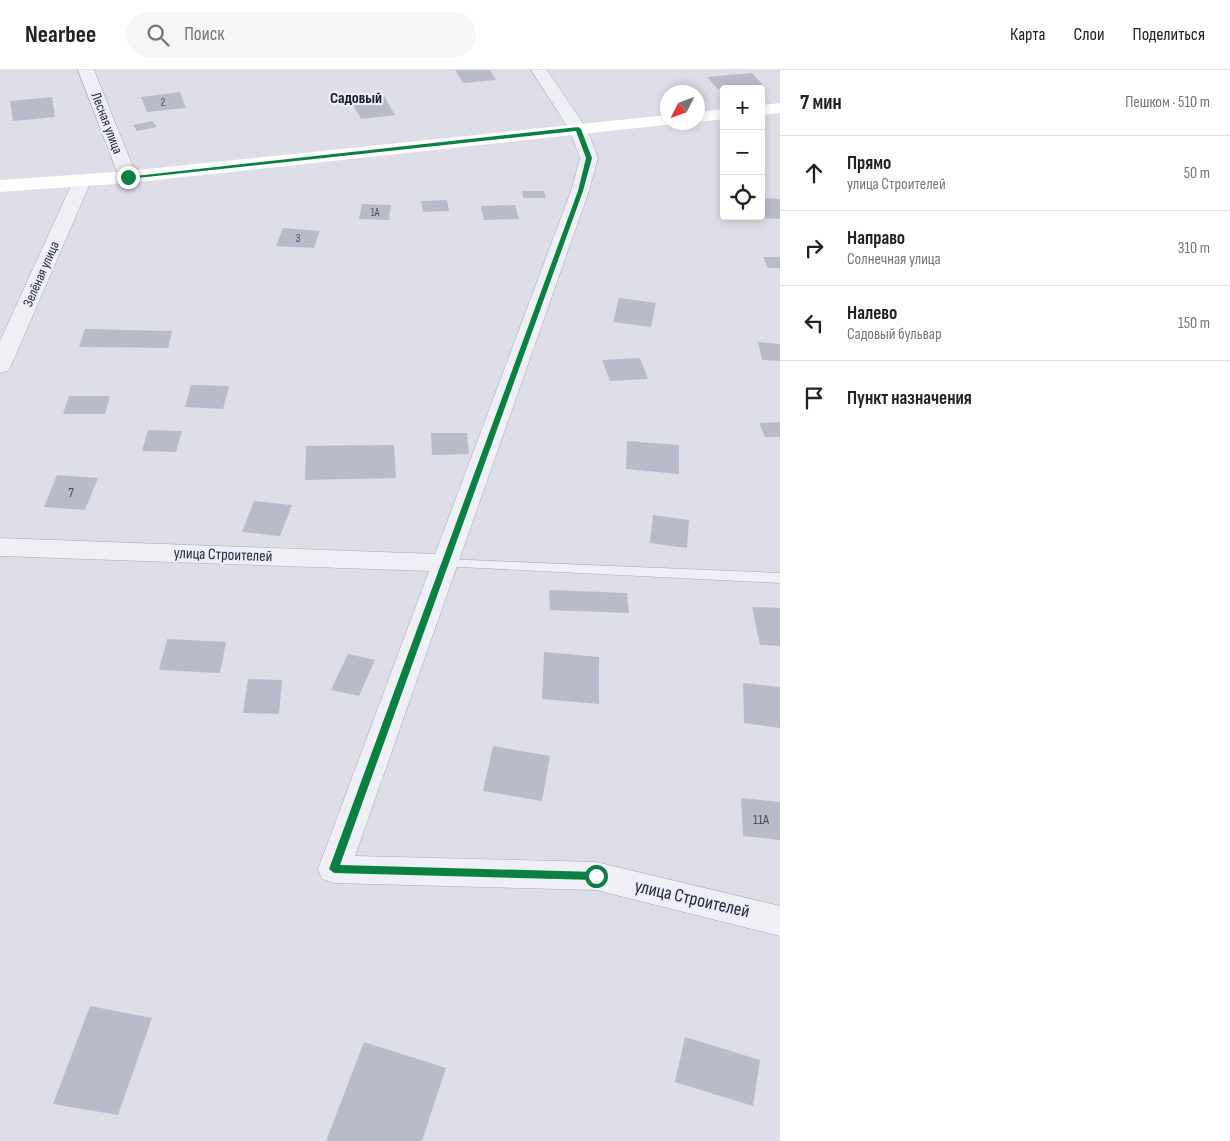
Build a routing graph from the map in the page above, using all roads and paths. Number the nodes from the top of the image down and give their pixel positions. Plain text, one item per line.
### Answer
1 (86, 70) edge
2 (539, 70) edge
3 (780, 108) edge
4 (765, 110) edge
5 (720, 114) edge
6 (705, 116) edge
7 (660, 121) edge
8 (578, 129) junction
9 (128, 177) junction
10 (82, 181) junction
11 (0, 186) edge
12 (0, 366) edge
13 (0, 547) edge
14 (445, 563) junction
15 (780, 578) edge
16 (780, 920) edge

1 - 9 street, Лесная улица
2 - 8 street
3 - 4 street
5 - 6 street
7 - 8 street
8 - 9 street
8 - 14 street
9 - 10 street
10 - 11 street
10 - 12 street, Зелёная улица
13 - 14 street, улица Строителей
14 - 15 lane
14 - 16 street, улица Строителей

